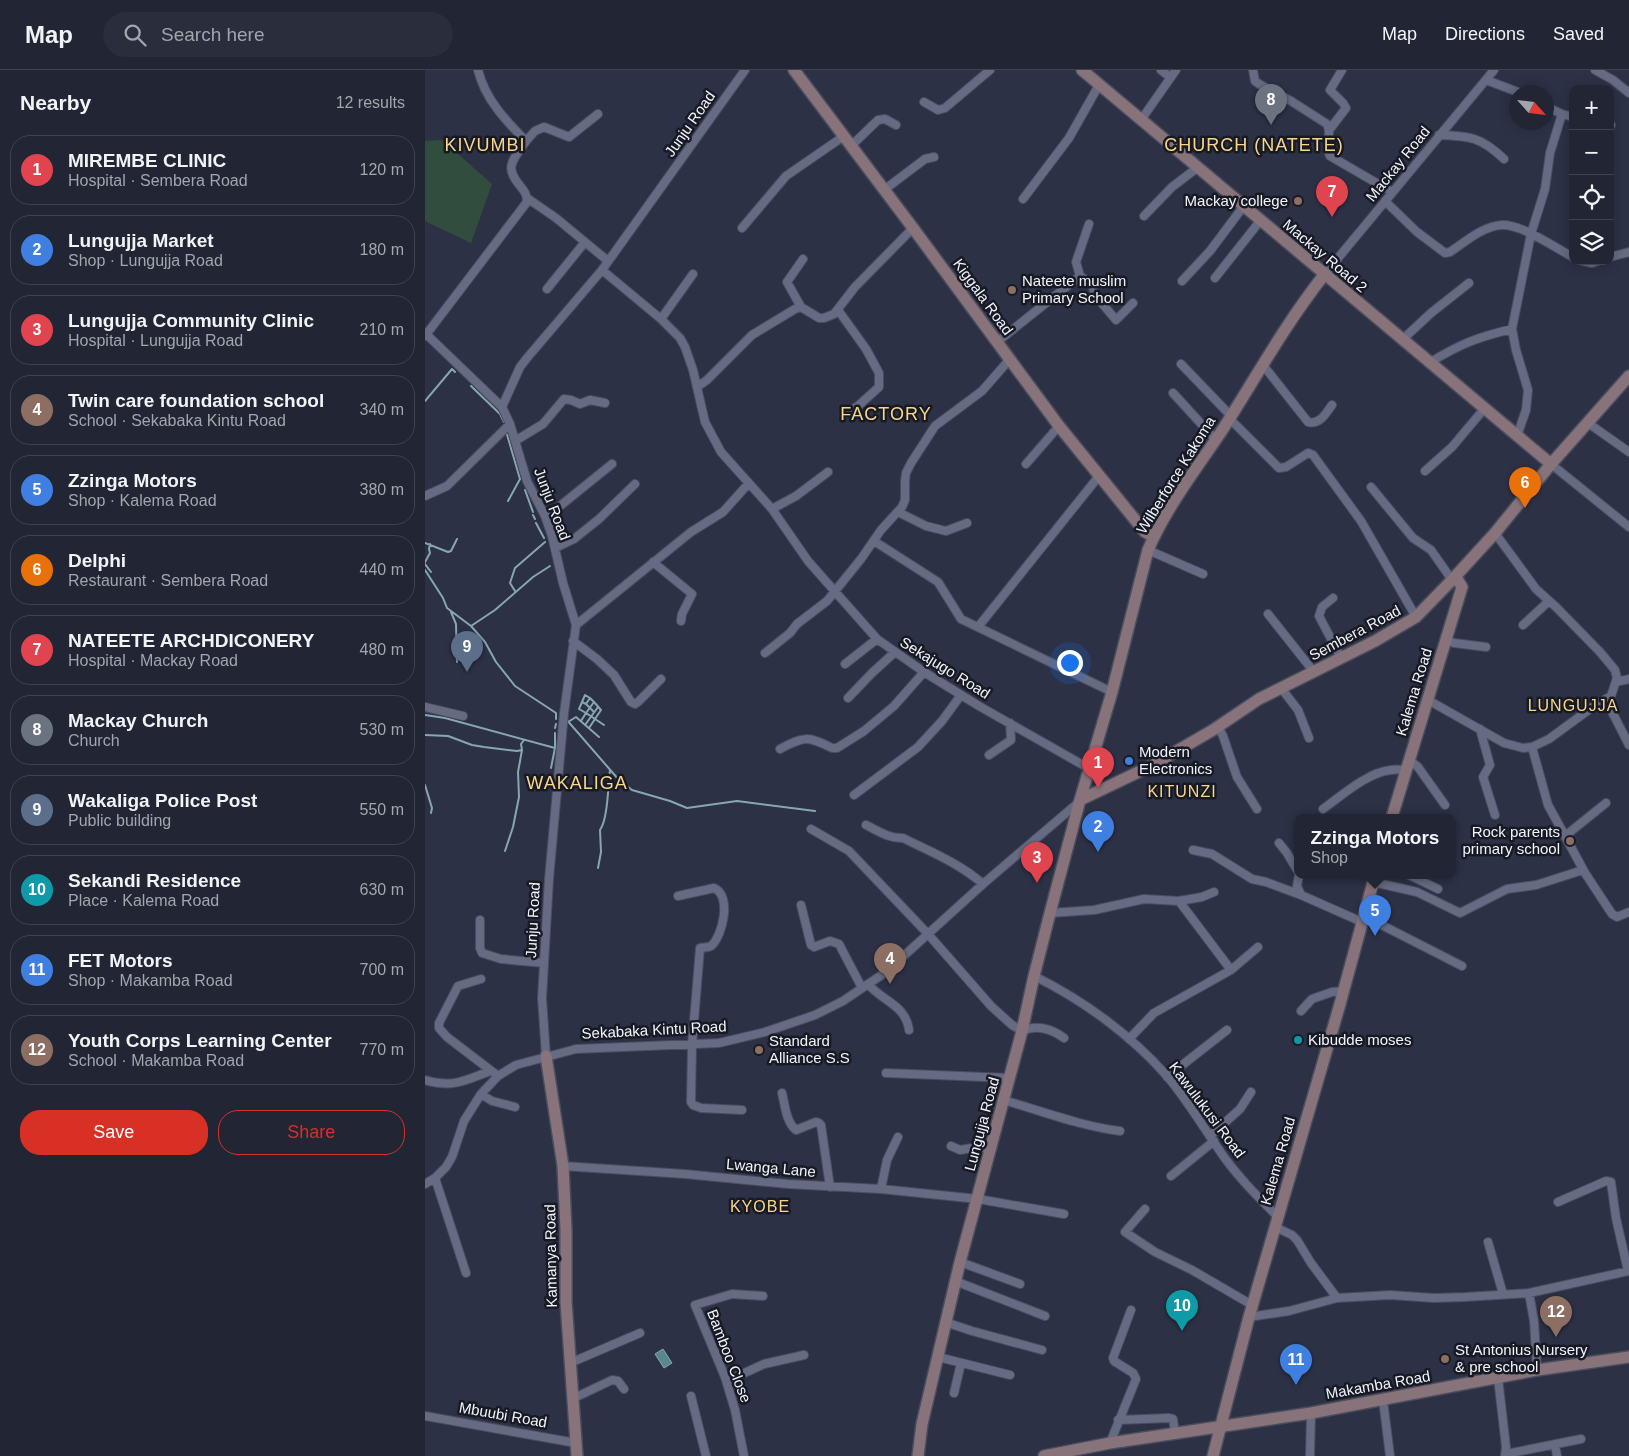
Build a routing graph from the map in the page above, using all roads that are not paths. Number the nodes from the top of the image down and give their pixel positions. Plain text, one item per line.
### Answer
1 (478, 70) edge
2 (745, 70) edge
3 (793, 70) edge
4 (990, 70) edge
5 (1082, 70) edge
6 (1161, 70) edge
7 (1176, 70) edge
8 (1253, 70) edge
9 (1343, 70) edge
10 (1494, 70) edge
11 (1595, 70) edge
12 (1170, 77) junction
13 (1486, 80) junction
14 (1099, 85) junction
15 (1509, 89) edge
16 (1629, 93) edge
17 (924, 102) dead end
18 (1554, 110) edge
19 (598, 114) dead end
20 (1562, 114) junction
21 (1569, 116) edge
22 (1141, 120) junction
23 (896, 125) dead end
24 (1330, 129) junction
25 (1439, 135) junction
26 (844, 136) junction
27 (527, 141) junction
28 (851, 146) junction
29 (934, 157) dead end
30 (1504, 159) dead end
31 (1197, 168) junction
32 (884, 190) junction
33 (1392, 192) junction
34 (527, 198) junction
35 (1023, 199) dead end
36 (1385, 201) junction
37 (1243, 207) junction
38 (1144, 216) dead end
39 (1260, 221) junction
40 (1089, 224) dead end
41 (742, 228) dead end
42 (913, 228) junction
43 (1531, 234) junction
44 (585, 242) junction
45 (1629, 252) edge
46 (1569, 255) edge
47 (1614, 257) edge
48 (803, 259) dead end
49 (609, 261) junction
50 (602, 270) junction
51 (693, 274) dead end
52 (1325, 275) junction
53 (1080, 276) junction
54 (1215, 278) dead end
55 (1182, 281) dead end
56 (1469, 283) dead end
57 (547, 289) dead end
58 (1133, 303) dead end
59 (801, 307) junction
60 (838, 310) junction
61 (661, 319) junction
62 (1512, 328) junction
63 (425, 334) edge
64 (1402, 340) junction
65 (997, 342) junction
66 (1010, 359) junction
67 (1429, 363) junction
68 (1181, 364) dead end
69 (1263, 365) junction
70 (1629, 376) edge
71 (697, 387) junction
72 (1173, 393) dead end
73 (605, 403) dead end
74 (1332, 405) dead end
75 (502, 407) junction
76 (1484, 409) junction
77 (843, 414) dead end
78 (1230, 417) junction
79 (1588, 423) junction
80 (510, 424) junction
81 (1059, 426) junction
82 (1517, 436) junction
83 (1216, 440) junction
84 (515, 441) junction
85 (1629, 452) edge
86 (612, 464) dead end
87 (1026, 464) dead end
88 (1551, 464) junction
89 (1425, 471) dead end
90 (828, 472) dead end
91 (1099, 476) junction
92 (749, 483) junction
93 (635, 484) dead end
94 (1371, 487) dead end
95 (425, 496) edge
96 (772, 509) junction
97 (898, 512) junction
98 (545, 516) junction
99 (967, 523) dead end
100 (1629, 527) edge
101 (1495, 534) junction
102 (1154, 537) junction
103 (874, 541) junction
104 (555, 548) junction
105 (1148, 550) junction
106 (653, 562) junction
107 (1203, 574) dead end
108 (1454, 578) junction
109 (833, 592) junction
110 (1333, 598) dead end
111 (1549, 601) junction
112 (1268, 614) dead end
113 (1416, 617) junction
114 (681, 621) dead end
115 (1523, 624) dead end
116 (576, 625) junction
117 (978, 627) junction
118 (877, 639) junction
119 (1446, 640) junction
120 (573, 641) junction
121 (1486, 647) dead end
122 (895, 652) junction
123 (765, 653) dead end
124 (1341, 658) junction
125 (845, 664) dead end
126 (924, 672) junction
127 (1313, 672) junction
128 (661, 679) dead end
129 (1629, 679) edge
130 (1616, 682) junction
131 (1281, 688) junction
132 (1112, 692) junction
133 (961, 695) junction
134 (1611, 696) junction
135 (848, 698) dead end
136 (1428, 700) junction
137 (425, 707) edge
138 (463, 716) dead end
139 (1010, 724) junction
140 (1218, 726) junction
141 (1479, 729) junction
142 (1309, 738) dead end
143 (1629, 745) edge
144 (1532, 747) junction
145 (780, 749) dead end
146 (989, 755) dead end
147 (1408, 765) junction
148 (1090, 768) junction
149 (854, 795) dead end
150 (1080, 800) junction
151 (1606, 803) dead end
152 (1445, 805) dead end
153 (1257, 809) dead end
154 (1323, 809) dead end
155 (1393, 814) edge
156 (1495, 815) dead end
157 (866, 825) dead end
158 (811, 829) dead end
159 (1565, 836) junction
160 (1279, 843) dead end
161 (1193, 850) dead end
162 (1294, 866) edge
163 (1583, 870) junction
164 (1298, 879) edge
165 (1374, 879) edge
166 (1377, 879) edge
167 (1417, 879) edge
168 (983, 884) junction
169 (1438, 889) dead end
170 (1214, 892) dead end
171 (1301, 895) junction
172 (678, 896) dead end
173 (1179, 901) junction
174 (801, 905) dead end
175 (1629, 912) edge
176 (1051, 913) junction
177 (1363, 919) junction
178 (480, 920) dead end
179 (928, 934) junction
180 (1258, 947) dead end
181 (544, 963) junction
182 (1462, 966) dead end
183 (1231, 970) junction
184 (1034, 976) junction
185 (481, 979) dead end
186 (865, 986) junction
187 (1344, 991) junction
188 (1301, 1010) dead end
189 (909, 1030) dead end
190 (1227, 1030) dead end
191 (1022, 1031) junction
192 (1064, 1038) dead end
193 (1129, 1039) junction
194 (692, 1044) junction
195 (546, 1056) junction
196 (490, 1071) junction
197 (886, 1073) dead end
198 (498, 1076) junction
199 (1167, 1077) junction
200 (1009, 1078) junction
201 (425, 1080) edge
202 (1251, 1092) dead end
203 (782, 1093) dead end
204 (481, 1094) junction
205 (1003, 1100) junction
206 (515, 1107) dead end
207 (742, 1110) dead end
208 (1120, 1131) dead end
209 (898, 1137) dead end
210 (1212, 1139) junction
211 (951, 1146) dead end
212 (991, 1149) junction
213 (563, 1166) junction
214 (1171, 1176) dead end
215 (435, 1178) junction
216 (425, 1184) edge
217 (830, 1187) junction
218 (881, 1189) junction
219 (978, 1199) junction
220 (1558, 1202) dead end
221 (1145, 1209) dead end
222 (1064, 1214) dead end
223 (1276, 1222) junction
224 (1487, 1242) dead end
225 (960, 1262) junction
226 (1629, 1271) edge
227 (466, 1273) dead end
228 (955, 1281) junction
229 (1020, 1284) dead end
230 (1529, 1293) junction
231 (1503, 1294) junction
232 (763, 1296) dead end
233 (1337, 1298) junction
234 (1252, 1305) junction
235 (1131, 1310) dead end
236 (1045, 1316) dead end
237 (1249, 1317) junction
238 (945, 1322) junction
239 (640, 1333) dead end
240 (1042, 1350) dead end
241 (804, 1356) dead end
242 (1629, 1357) edge
243 (938, 1358) junction
244 (961, 1363) junction
245 (570, 1364) junction
246 (1537, 1370) junction
247 (1010, 1375) dead end
248 (1498, 1378) junction
249 (727, 1381) junction
250 (624, 1389) dead end
251 (954, 1393) dead end
252 (691, 1396) dead end
253 (572, 1399) junction
254 (1383, 1400) junction
255 (1311, 1413) junction
256 (425, 1416) edge
257 (1119, 1420) junction
258 (1221, 1426) junction
259 (1175, 1433) junction
260 (1581, 1439) dead end
261 (576, 1443) junction
262 (1110, 1443) junction
263 (1555, 1444) junction
264 (1505, 1455) edge
265 (577, 1456) edge
266 (706, 1456) edge
267 (744, 1456) edge
268 (918, 1456) edge
269 (1044, 1456) edge
270 (1213, 1456) edge
271 (1310, 1456) edge
272 (1390, 1456) edge
273 (1557, 1456) edge

1 - 27 street
2 - 49 street, Junju Road
3 - 26 street, Kiggala Road
4 - 17 street
5 - 14 street, Mackay Road 2
6 - 12 street
7 - 12 street
8 - 24 street
9 - 24 street
10 - 13 street, Mackay Road
11 - 16 street
12 - 22 street
13 - 15 street
13 - 25 street, Mackay Road
14 - 22 street, Mackay Road 2
14 - 35 street
18 - 20 street
19 - 27 street
20 - 21 street
20 - 43 street
22 - 31 street, Mackay Road 2
23 - 28 street
24 - 33 street
25 - 30 street
25 - 33 street, Mackay Road
26 - 28 street, Kiggala Road
26 - 41 street
27 - 34 street
28 - 32 street, Kiggala Road
29 - 32 street
31 - 37 street, Mackay Road 2
31 - 38 street
32 - 42 street, Kiggala Road
33 - 36 street, Mackay Road
34 - 44 street
34 - 63 street
36 - 43 street
36 - 52 street, Mackay Road
37 - 39 street, Mackay Road 2
37 - 55 street
39 - 52 street, Mackay Road 2
39 - 54 street
40 - 53 street
42 - 60 street
42 - 65 street, Kiggala Road
43 - 46 street
43 - 62 street
44 - 49 street
44 - 57 street
45 - 47 street
48 - 59 street
49 - 50 street, Junju Road
50 - 61 street, Sekajugo Road
50 - 75 street, Junju Road
51 - 61 street
52 - 64 street, Mackay Road 2
52 - 69 street, Wilberforce Kakoma
53 - 58 street
53 - 65 street
56 - 64 street
59 - 60 street
59 - 71 street
60 - 77 street
61 - 71 street, Sekajugo Road
62 - 67 street
62 - 82 street
63 - 75 street
64 - 67 street, Mackay Road 2
65 - 66 street, Kiggala Road
66 - 81 street, Kiggala Road
66 - 97 street
67 - 76 street, Mackay Road 2
68 - 78 street
69 - 74 street
69 - 78 street, Wilberforce Kakoma
70 - 79 street, Sembera Road
71 - 92 street, Sekajugo Road
72 - 83 street
73 - 84 street
75 - 80 street, Junju Road
76 - 82 street, Mackay Road 2
76 - 89 street
78 - 83 street, Wilberforce Kakoma
78 - 113 street
79 - 85 street
79 - 88 street, Sembera Road
80 - 84 street, Junju Road
80 - 95 street
81 - 87 street
81 - 91 street, Kiggala Road
82 - 88 street, Mackay Road 2
83 - 102 street, Wilberforce Kakoma
84 - 98 street, Junju Road
86 - 98 street
88 - 100 street
88 - 101 street, Sembera Road
90 - 96 street
91 - 102 street, Kiggala Road
91 - 117 street
92 - 96 street, Sekajugo Road
92 - 106 street
93 - 104 street
94 - 108 street
96 - 109 street, Sekajugo Road
97 - 99 street
97 - 103 street
98 - 104 street, Junju Road
101 - 108 street, Sembera Road
101 - 111 street
102 - 105 street, Wilberforce Kakoma
103 - 109 street
103 - 117 street
104 - 116 street, Junju Road
105 - 107 street
105 - 132 street, Wilberforce Kakoma
106 - 114 street
106 - 116 street
108 - 113 street, Sembera Road
108 - 119 street, Kalema Road
109 - 118 street, Sekajugo Road
109 - 123 street
110 - 124 street
111 - 115 street
111 - 130 street
112 - 127 street
113 - 124 street, Sembera Road
116 - 120 street, Junju Road
117 - 132 street
118 - 122 street, Sekajugo Road
118 - 125 street
119 - 121 street
119 - 136 street, Kalema Road
120 - 128 street
120 - 181 street, Junju Road
122 - 126 street, Sekajugo Road
122 - 135 street
124 - 127 street, Sembera Road
126 - 133 street, Sekajugo Road
126 - 145 street
127 - 131 street, Sembera Road
129 - 130 street
130 - 134 street
131 - 140 street, Sembera Road
131 - 142 street
132 - 148 street, Wilberforce Kakoma
133 - 139 street, Sekajugo Road
133 - 149 street
134 - 143 street
134 - 144 street
136 - 141 street
136 - 147 street, Kalema Road
137 - 138 street
139 - 146 street
139 - 148 street, Sekajugo Road
140 - 150 street, Sembera Road
140 - 153 street
141 - 144 street
141 - 156 street
144 - 159 street
147 - 152 street
147 - 154 street
147 - 155 street, Kalema Road
148 - 150 street, Wilberforce Kakoma
150 - 168 street, Sekabaka Kintu Road
150 - 176 street, Lungujja Road
151 - 159 street
157 - 168 street
158 - 179 street
159 - 163 street
160 - 162 street
161 - 171 street
163 - 166 street
163 - 175 street
164 - 171 street
165 - 177 street, Kalema Road
167 - 169 street
168 - 179 street, Sekabaka Kintu Road
170 - 173 street
171 - 177 street
172 - 194 street
173 - 176 street
173 - 183 street
174 - 186 street
176 - 184 street, Lungujja Road
177 - 182 street
177 - 187 street, Kalema Road
178 - 181 street
179 - 186 street, Sekabaka Kintu Road
179 - 191 street
180 - 183 street
181 - 195 street, Junju Road
183 - 193 street
184 - 191 street, Lungujja Road
184 - 193 street, Kawulukusi Road
185 - 196 street
186 - 189 street
186 - 194 street, Sekabaka Kintu Road
187 - 188 street
187 - 223 street, Kalema Road
190 - 199 street
191 - 192 street
191 - 200 street, Lungujja Road
193 - 199 street, Kawulukusi Road
194 - 195 street, Sekabaka Kintu Road
194 - 207 street
195 - 198 street, Sekabaka Kintu Road
195 - 213 street, Kamanya Road
196 - 198 street
196 - 201 street
197 - 200 street
198 - 204 street, Sekabaka Kintu Road
199 - 210 street, Kawulukusi Road
200 - 205 street, Lungujja Road
202 - 210 street
203 - 217 street
204 - 206 street
204 - 215 street, Sekabaka Kintu Road
205 - 208 street
205 - 212 street, Lungujja Road
209 - 218 street
210 - 214 street
210 - 223 street, Kawulukusi Road
211 - 212 street
212 - 219 street, Lungujja Road
213 - 217 street, Lwanga Lane
213 - 245 street, Kamanya Road
215 - 216 street, Sekabaka Kintu Road
215 - 227 street
217 - 218 street, Lwanga Lane
218 - 219 street, Lwanga Lane
219 - 222 street, Lwanga Lane
219 - 225 street, Lungujja Road
220 - 226 street
221 - 234 street
223 - 233 street, Kawulukusi Road
223 - 234 street, Kalema Road
224 - 231 street
225 - 228 street, Lungujja Road
225 - 229 street
226 - 230 street
228 - 236 street
228 - 238 street, Lungujja Road
230 - 231 street
230 - 246 street
231 - 233 street
232 - 249 street, Bamboo Close
233 - 237 street
234 - 237 street, Kalema Road
235 - 257 street
237 - 258 street, Kalema Road
238 - 240 street
238 - 243 street, Lungujja Road
239 - 245 street
241 - 249 street
242 - 246 street, Makamba Road
243 - 244 street
243 - 268 street, Lungujja Road
244 - 247 street
244 - 251 street
245 - 253 street, Kamanya Road
246 - 248 street, Makamba Road
248 - 254 street, Makamba Road
248 - 264 street
249 - 267 street, Bamboo Close
250 - 253 street
252 - 266 street
253 - 261 street, Kamanya Road
254 - 255 street, Makamba Road
254 - 272 street
255 - 258 street, Makamba Road
255 - 271 street
256 - 261 street, Mbuubi Road
257 - 259 street
257 - 262 street
258 - 259 street, Makamba Road
258 - 270 street, Kalema Road
259 - 262 street, Makamba Road
260 - 263 street
261 - 265 street, Kamanya Road
262 - 269 street, Makamba Road
263 - 264 street
263 - 273 street

